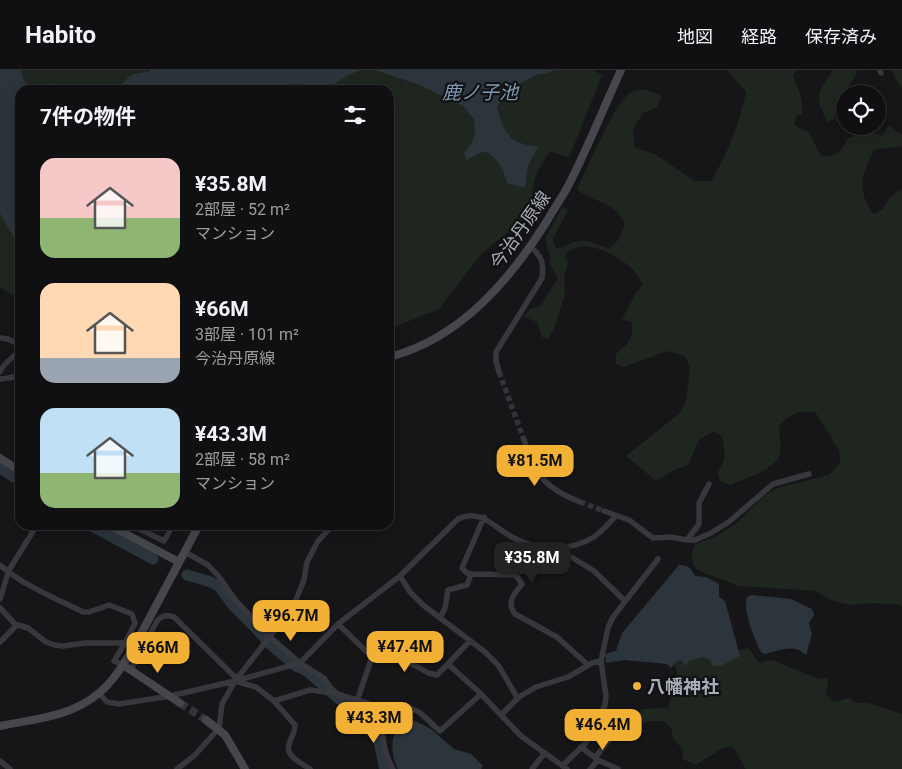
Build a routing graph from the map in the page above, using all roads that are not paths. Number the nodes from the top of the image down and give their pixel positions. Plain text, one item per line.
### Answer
1 (621, 70) edge
2 (531, 247) junction
3 (0, 338) edge
4 (15, 342) edge
5 (15, 355) edge
6 (394, 355) edge
7 (0, 372) edge
8 (499, 372) tunnel mouth
9 (15, 376) edge
10 (0, 378) edge
11 (524, 440) tunnel mouth
12 (0, 458) edge
13 (15, 468) edge
14 (809, 474) dead end
15 (709, 484) dead end
16 (580, 502) tunnel mouth
17 (604, 511) tunnel mouth
18 (616, 516) junction
19 (484, 517) junction
20 (34, 530) edge
21 (119, 530) edge
22 (141, 530) edge
23 (170, 530) edge
24 (196, 530) edge
25 (328, 530) edge
26 (687, 540) junction
27 (560, 548) junction
28 (185, 552) junction
29 (658, 559) dead end
30 (179, 562) junction
31 (0, 565) edge
32 (9, 572) junction
33 (471, 574) junction
34 (400, 576) junction
35 (0, 599) edge
36 (625, 601) junction
37 (0, 608) edge
38 (440, 618) junction
39 (16, 624) junction
40 (338, 624) junction
41 (269, 636) junction
42 (470, 641) junction
43 (0, 642) edge
44 (124, 643) junction
45 (373, 654) junction
46 (601, 661) junction
47 (300, 663) junction
48 (448, 664) junction
49 (123, 665) junction
50 (588, 665) junction
51 (131, 670) junction
52 (236, 680) junction
53 (99, 693) junction
54 (334, 693) junction
55 (481, 694) junction
56 (170, 696) junction
57 (519, 697) junction
58 (274, 701) junction
59 (358, 701) junction
60 (180, 703) tunnel mouth
61 (383, 713) junction
62 (501, 715) junction
63 (206, 720) tunnel mouth
64 (0, 726) edge
65 (219, 728) junction
66 (615, 732) dead end
67 (581, 747) junction
68 (544, 754) junction
69 (596, 759) junction
70 (0, 760) edge
71 (565, 767) edge
72 (10, 769) edge
73 (177, 769) edge
74 (245, 769) edge
75 (310, 769) edge
76 (393, 769) edge
77 (532, 769) edge
78 (590, 769) edge
79 (618, 769) edge

1 - 2 main road, 今治丹原線
2 - 6 main road, 今治丹原線
2 - 8 street
3 - 4 street
5 - 7 street
9 - 10 street
11 - 16 street
12 - 13 main road
14 - 26 street
15 - 26 street
17 - 18 street
18 - 26 street
18 - 27 street
19 - 27 street
19 - 33 street
19 - 34 street
20 - 32 street
21 - 30 main road
22 - 23 street
24 - 28 main road
25 - 41 street
27 - 36 street
28 - 30 main road
28 - 41 street
29 - 36 street
30 - 49 main road
31 - 32 street
32 - 35 street
32 - 44 street
33 - 38 street
33 - 50 street
34 - 38 street
34 - 40 street
36 - 46 street
37 - 39 street
38 - 42 street
39 - 43 street
39 - 44 street
40 - 45 street
40 - 47 street
41 - 47 street
41 - 52 street
42 - 48 street
42 - 57 street
44 - 49 street
45 - 48 street
45 - 59 street
46 - 50 street
46 - 67 street
47 - 52 street
47 - 54 street
48 - 55 street
49 - 51 main road
49 - 53 main road
50 - 57 street
51 - 52 street
51 - 56 main road
52 - 56 street
52 - 58 street
52 - 65 street
53 - 56 street
53 - 64 main road
54 - 58 street
54 - 59 street
55 - 61 street
55 - 62 street
56 - 60 main road
57 - 62 street
58 - 75 street
59 - 61 street
61 - 76 street
62 - 68 street
63 - 65 main road
65 - 73 street
65 - 74 main road
66 - 69 street
67 - 69 street
67 - 71 street
68 - 71 street
68 - 77 street
69 - 78 street
69 - 79 street
70 - 72 street

